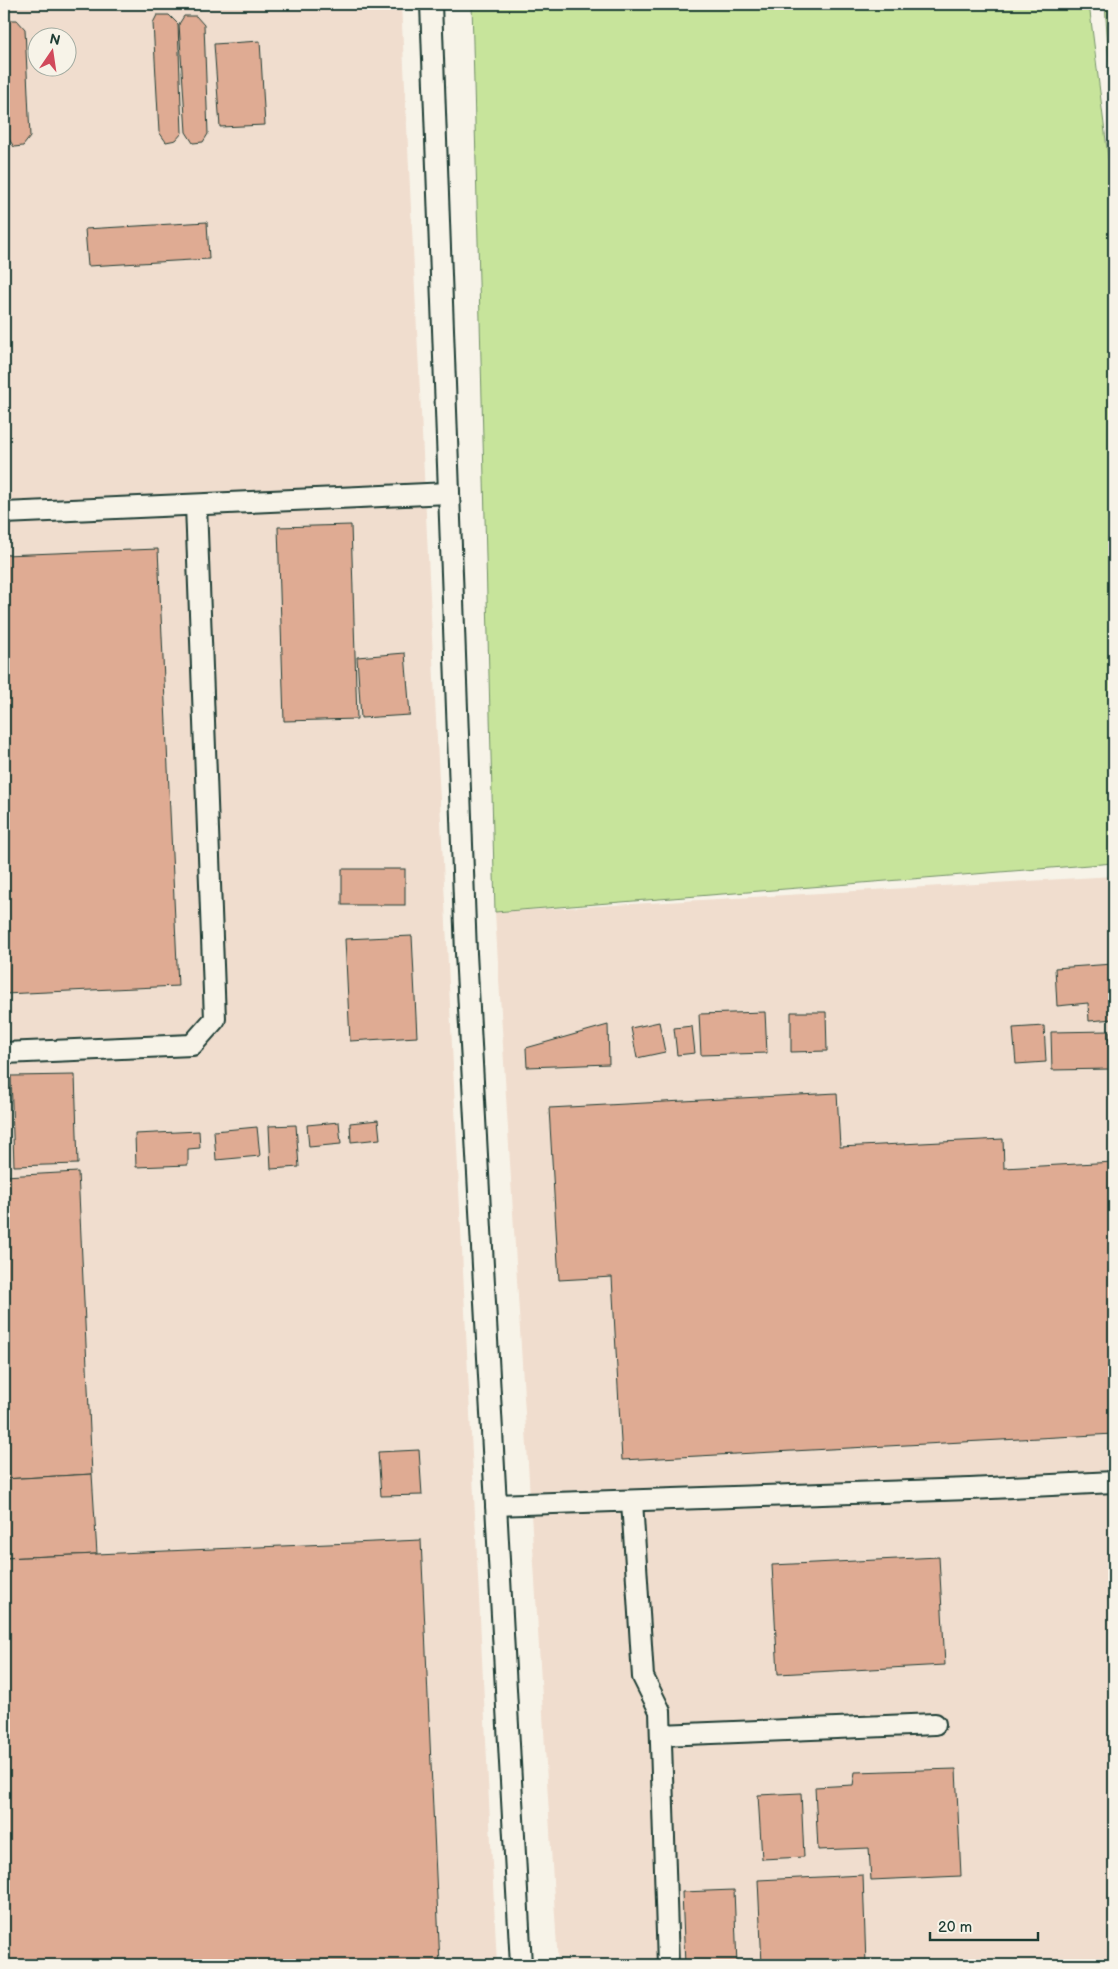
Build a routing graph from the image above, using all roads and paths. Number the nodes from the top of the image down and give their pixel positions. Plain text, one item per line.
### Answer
1 (431, 4) edge
2 (449, 493) junction
3 (196, 505) junction
4 (4, 513) edge
5 (4, 1053) edge
6 (1114, 1482) edge
7 (632, 1501) junction
8 (496, 1505) junction
9 (935, 1724) dead end
10 (661, 1736) junction
11 (521, 1965) edge
12 (668, 1965) edge

1 - 2 lane
2 - 3 lane
2 - 8 lane
3 - 4 lane
3 - 5 lane
6 - 7 lane
7 - 8 lane
7 - 10 lane
8 - 11 lane
9 - 10 lane
10 - 12 lane

